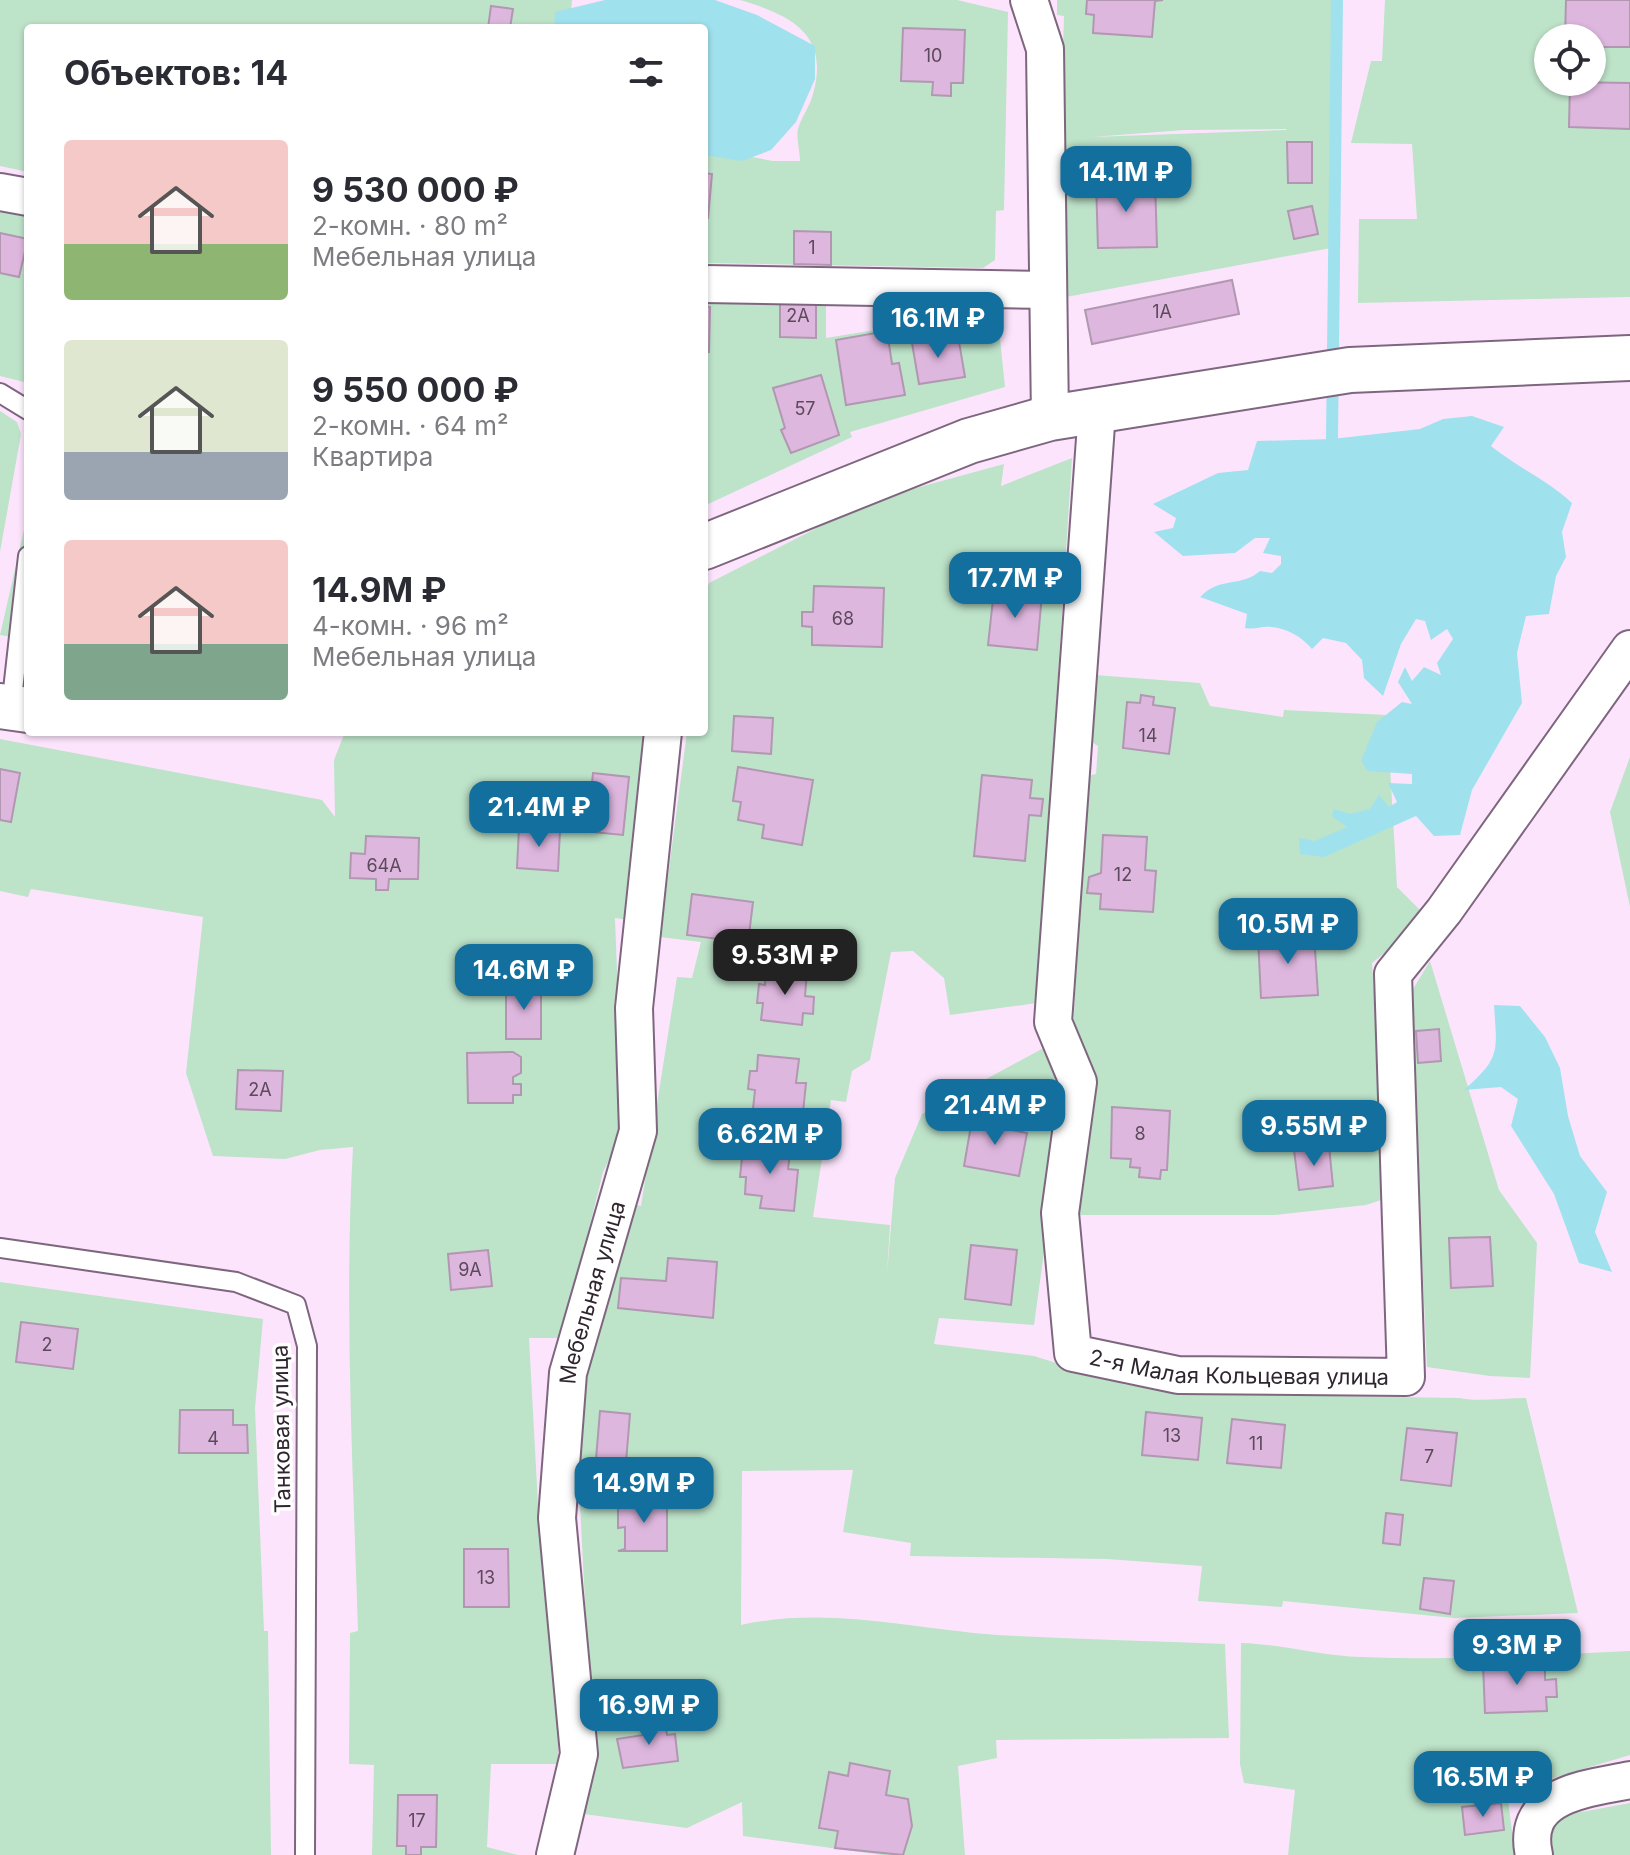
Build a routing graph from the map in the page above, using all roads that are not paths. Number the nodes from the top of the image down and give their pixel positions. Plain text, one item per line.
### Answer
1 (1029, 0) edge
2 (0, 192) edge
3 (24, 196) edge
4 (708, 284) edge
5 (1047, 290) junction
6 (1630, 358) edge
7 (0, 393) edge
8 (24, 408) edge
9 (1097, 411) junction
10 (1050, 418) junction
11 (708, 545) edge
12 (24, 597) edge
13 (1630, 649) edge
14 (13, 708) edge
15 (663, 736) edge
16 (0, 1248) edge
17 (1630, 1780) edge
18 (305, 1855) edge
19 (555, 1855) edge
20 (1534, 1855) edge

1 - 5 street
2 - 3 street
4 - 5 street
5 - 10 street
6 - 9 street
7 - 8 lane
9 - 10 street
9 - 13 street, 2-я Малая Кольцевая улица
10 - 11 street
12 - 14 lane
15 - 19 street, Мебельная улица
16 - 18 lane, Танковая улица
17 - 20 street

